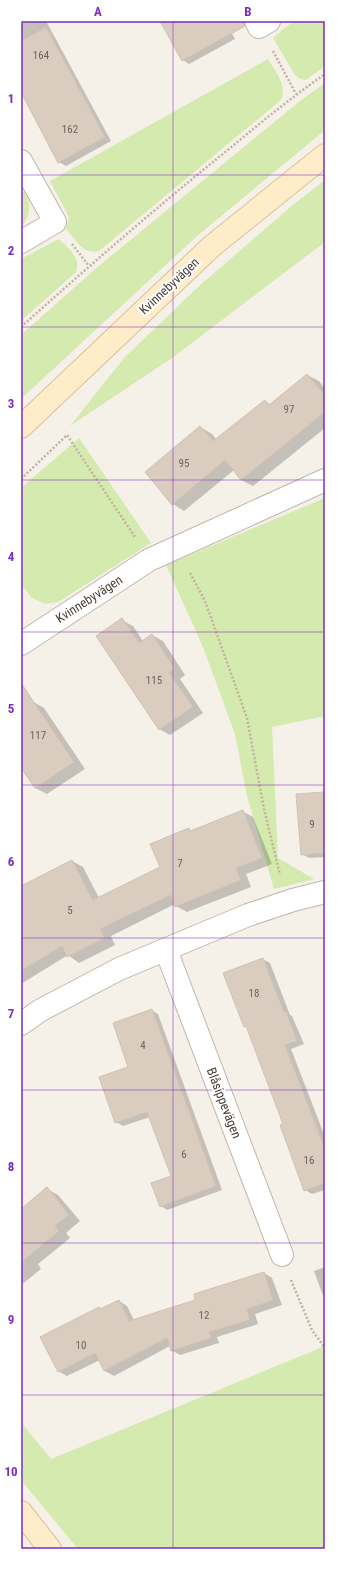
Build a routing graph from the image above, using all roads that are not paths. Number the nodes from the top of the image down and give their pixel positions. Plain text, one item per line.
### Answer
1 (325, 155) edge
2 (21, 161) edge
3 (21, 242) edge
4 (21, 427) edge
5 (325, 480) edge
6 (23, 638) edge
7 (325, 892) edge
8 (166, 950) junction
9 (21, 1024) edge
10 (282, 1256) road end
11 (21, 1512) edge
12 (47, 1548) edge

1 - 4 street, Kvinnebyvägen
2 - 3 street
5 - 6 street, Kvinnebyvägen
7 - 8 street
8 - 9 street
8 - 10 street, Blåsippevägen
11 - 12 street

